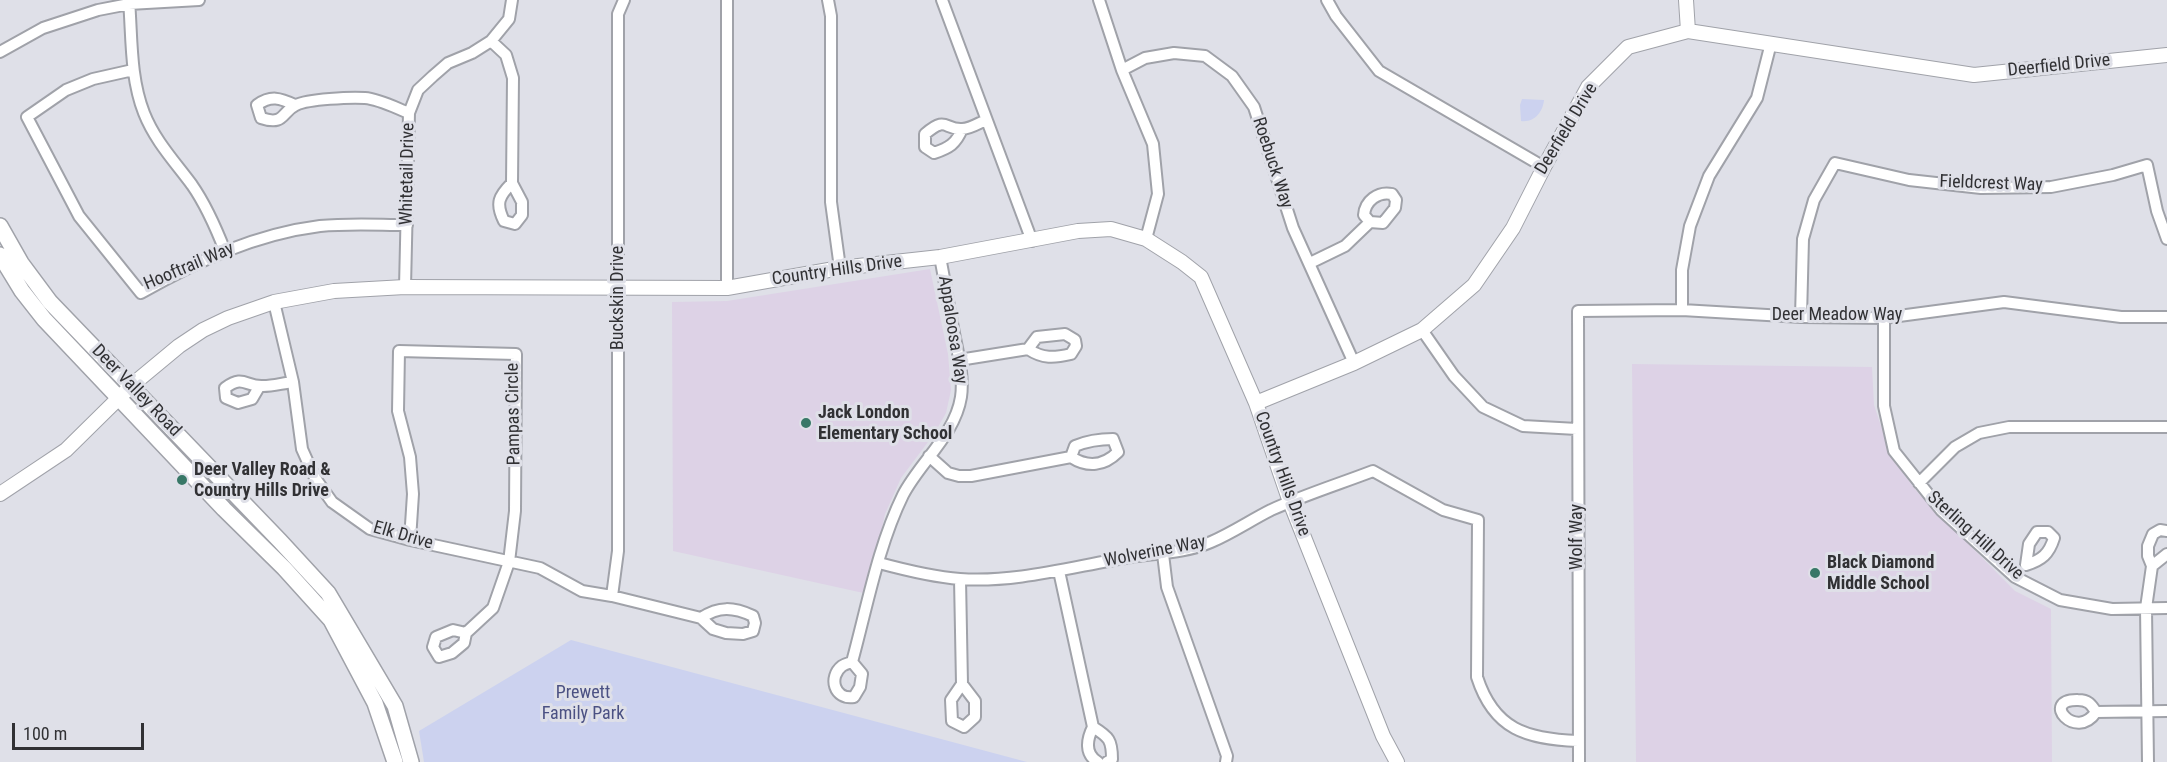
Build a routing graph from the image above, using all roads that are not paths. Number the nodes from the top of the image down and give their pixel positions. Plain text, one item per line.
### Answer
1 (199, 0) edge
2 (512, 0) edge
3 (624, 0) edge
4 (727, 0) edge
5 (828, 0) edge
6 (942, 0) edge
7 (1099, 0) edge
8 (1327, 0) edge
9 (1686, 0) edge
10 (129, 2) edge
11 (1688, 31) junction
12 (491, 41) junction
13 (1771, 43) junction
14 (0, 52) edge
15 (2167, 55) edge
16 (133, 70) junction
17 (1122, 70) junction
18 (295, 105) dead end
19 (409, 113) junction
20 (986, 120) junction
21 (962, 129) dead end
22 (1544, 166) junction
23 (512, 183) dead end
24 (1370, 222) dead end
25 (407, 225) junction
26 (0, 226) edge
27 (1146, 239) junction
28 (2167, 239) edge
29 (1032, 241) junction
30 (225, 251) junction
31 (0, 255) edge
32 (940, 256) junction
33 (1310, 262) junction
34 (840, 268) junction
35 (405, 287) junction
36 (727, 288) junction
37 (619, 289) junction
38 (274, 302) junction
39 (1682, 310) junction
40 (1578, 311) joint
41 (1801, 317) junction
42 (2167, 317) edge
43 (1884, 318) junction
44 (1422, 330) junction
45 (1028, 349) dead end
46 (960, 360) junction
47 (1354, 363) junction
48 (293, 382) junction
49 (132, 386) junction
50 (260, 387) dead end
51 (119, 399) junction
52 (1256, 403) junction
53 (2167, 427) edge
54 (1577, 429) junction
55 (929, 456) junction
56 (1071, 457) dead end
57 (1919, 483) junction
58 (0, 494) edge
59 (1290, 502) junction
60 (2167, 531) edge
61 (410, 540) junction
62 (1163, 554) junction
63 (2167, 554) edge
64 (509, 562) junction
65 (879, 563) junction
66 (2026, 565) dead end
67 (2152, 566) junction
68 (1059, 571) junction
69 (2015, 577) junction
70 (960, 579) junction
71 (612, 596) junction
72 (2146, 608) junction
73 (2167, 608) edge
74 (701, 618) dead end
75 (466, 633) dead end
76 (852, 662) dead end
77 (962, 684) dead end
78 (2147, 711) junction
79 (2167, 711) edge
80 (2097, 712) dead end
81 (1093, 727) junction
82 (1578, 741) junction
83 (1229, 760) edge
84 (395, 762) edge
85 (411, 762) edge
86 (1098, 762) edge
87 (1107, 762) edge
88 (1397, 762) edge
89 (1579, 762) edge
90 (2148, 762) edge

1 - 10 street
2 - 12 street, Whitetail Drive
3 - 37 street, Buckskin Drive
4 - 36 street
5 - 34 street
6 - 20 street
7 - 17 street
8 - 22 street
9 - 11 street
10 - 14 street
10 - 16 street
11 - 13 street, Deerfield Drive
11 - 22 street, Deerfield Drive
12 - 19 street, Whitetail Drive
12 - 23 street
13 - 15 street, Deerfield Drive
13 - 39 street
16 - 30 street
16 - 30 street, Hooftrail Way
17 - 27 street
17 - 33 street, Roebuck Way
18 - 19 street
19 - 25 street, Whitetail Drive
20 - 21 street
20 - 29 street
22 - 44 street, Deerfield Drive
24 - 33 street
25 - 30 street, Hooftrail Way
25 - 35 street, Whitetail Drive
26 - 49 main road, Deer Valley Road
27 - 29 street, Country Hills Drive
27 - 52 street, Country Hills Drive
28 - 41 street, Fieldcrest Way
29 - 32 street, Country Hills Drive
31 - 51 main road, Deer Valley Road
32 - 34 street, Country Hills Drive
32 - 46 street, Appaloosa Way
33 - 47 street, Roebuck Way
34 - 36 street, Country Hills Drive
35 - 37 street, Country Hills Drive
35 - 38 street, Country Hills Drive
36 - 37 street, Country Hills Drive
37 - 71 street, Buckskin Drive
38 - 48 street, Elk Drive
38 - 49 street, Country Hills Drive
39 - 40 street, Deer Meadow Way
39 - 41 street, Deer Meadow Way
40 - 54 street, Wolf Way
41 - 43 street, Deer Meadow Way
42 - 43 street, Deer Meadow Way
43 - 57 street, Sterling Hill Drive
44 - 47 street, Deerfield Drive
44 - 54 street
45 - 46 street
46 - 55 street, Appaloosa Way
47 - 52 street, Deerfield Drive
48 - 50 street
48 - 61 street, Elk Drive
49 - 51 street, Country Hills Drive
49 - 85 main road, Deer Valley Road
51 - 58 street, Country Hills Drive
51 - 84 main road, Deer Valley Road
52 - 59 street, Country Hills Drive
53 - 57 street
54 - 82 street, Wolf Way
55 - 56 street
55 - 65 street, Appaloosa Way
57 - 69 street, Sterling Hill Drive
59 - 62 street, Wolverine Way
59 - 82 street, Wolverine Way
59 - 88 street, Country Hills Drive
60 - 67 street
61 - 64 street, Elk Drive
61 - 64 street, Pampas Circle
62 - 68 street, Wolverine Way
62 - 83 street
63 - 67 street
64 - 71 street, Elk Drive
64 - 75 street
65 - 70 street, Wolverine Way
65 - 76 street, Appaloosa Way
66 - 69 street
67 - 72 street
68 - 70 street, Wolverine Way
68 - 81 street
69 - 72 street, Sterling Hill Drive
70 - 77 street
71 - 74 street, Elk Drive
72 - 73 street, Sterling Hill Drive
72 - 78 street
78 - 79 street
78 - 80 street
78 - 90 street
81 - 86 street
81 - 87 street
82 - 89 street, Wolf Way

